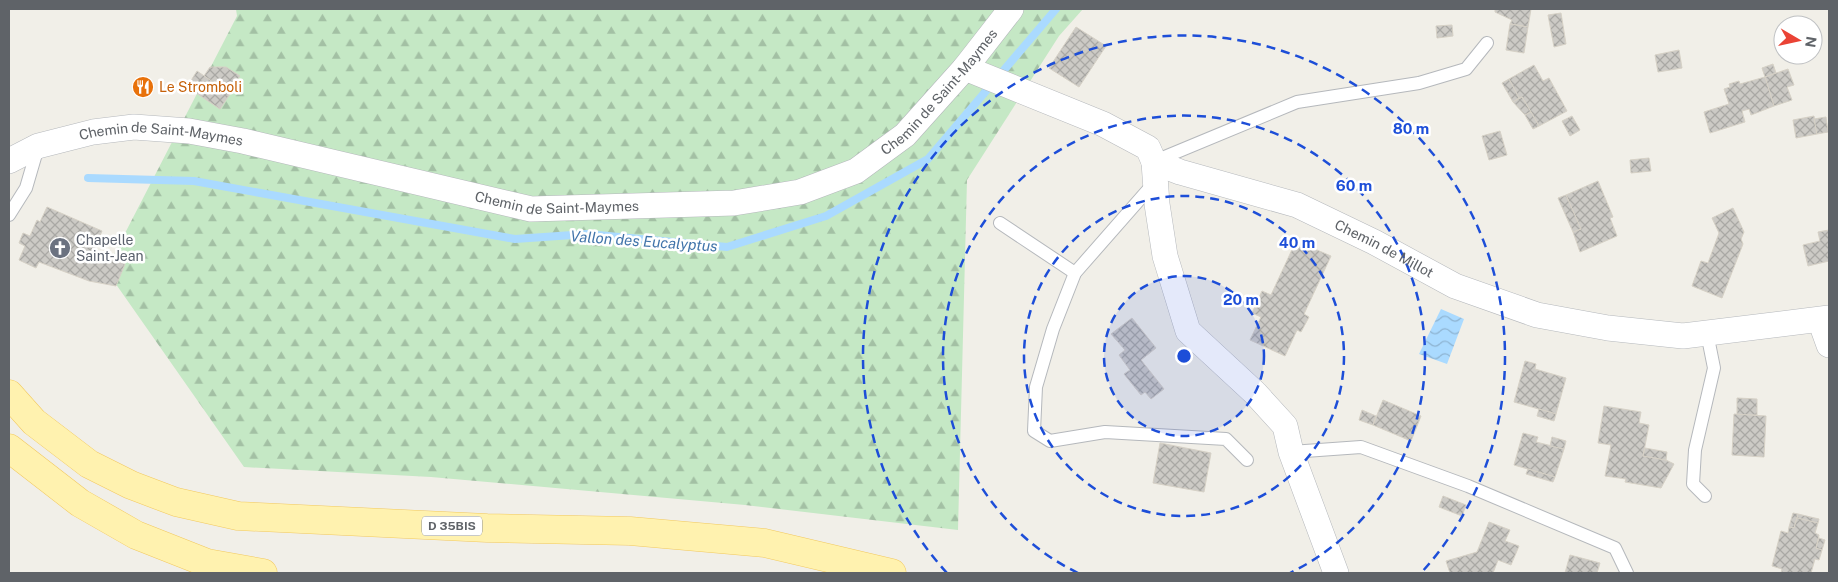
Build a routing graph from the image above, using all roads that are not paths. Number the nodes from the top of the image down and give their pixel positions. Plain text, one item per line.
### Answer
1 (1011, 9) edge
2 (1487, 43) dead end
3 (975, 72) junction
4 (9, 146) edge
5 (38, 146) junction
6 (9, 161) edge
7 (1155, 171) junction
8 (9, 215) edge
9 (1000, 223) dead end
10 (1074, 273) junction
11 (1825, 319) edge
12 (1707, 333) junction
13 (1829, 345) edge
14 (9, 394) edge
15 (9, 448) edge
16 (1291, 452) junction
17 (1246, 460) dead end
18 (1705, 496) dead end
19 (263, 573) edge
20 (892, 573) edge
21 (1336, 573) edge
22 (1627, 573) edge

1 - 3 street, Chemin de Saint-Maymes
2 - 7 lane
3 - 5 street, Chemin de Saint-Maymes
3 - 7 street
4 - 5 street, Chemin de Saint-Maymes
5 - 6 street, Chemin de Saint-Maymes
5 - 8 lane
7 - 10 lane
7 - 12 street, Chemin de Millot
7 - 16 street
9 - 10 lane
10 - 17 lane
11 - 12 street, Chemin de Millot
11 - 13 street
12 - 18 lane
14 - 20 main road, D 35BIS
15 - 19 main road
16 - 21 street
16 - 22 lane

